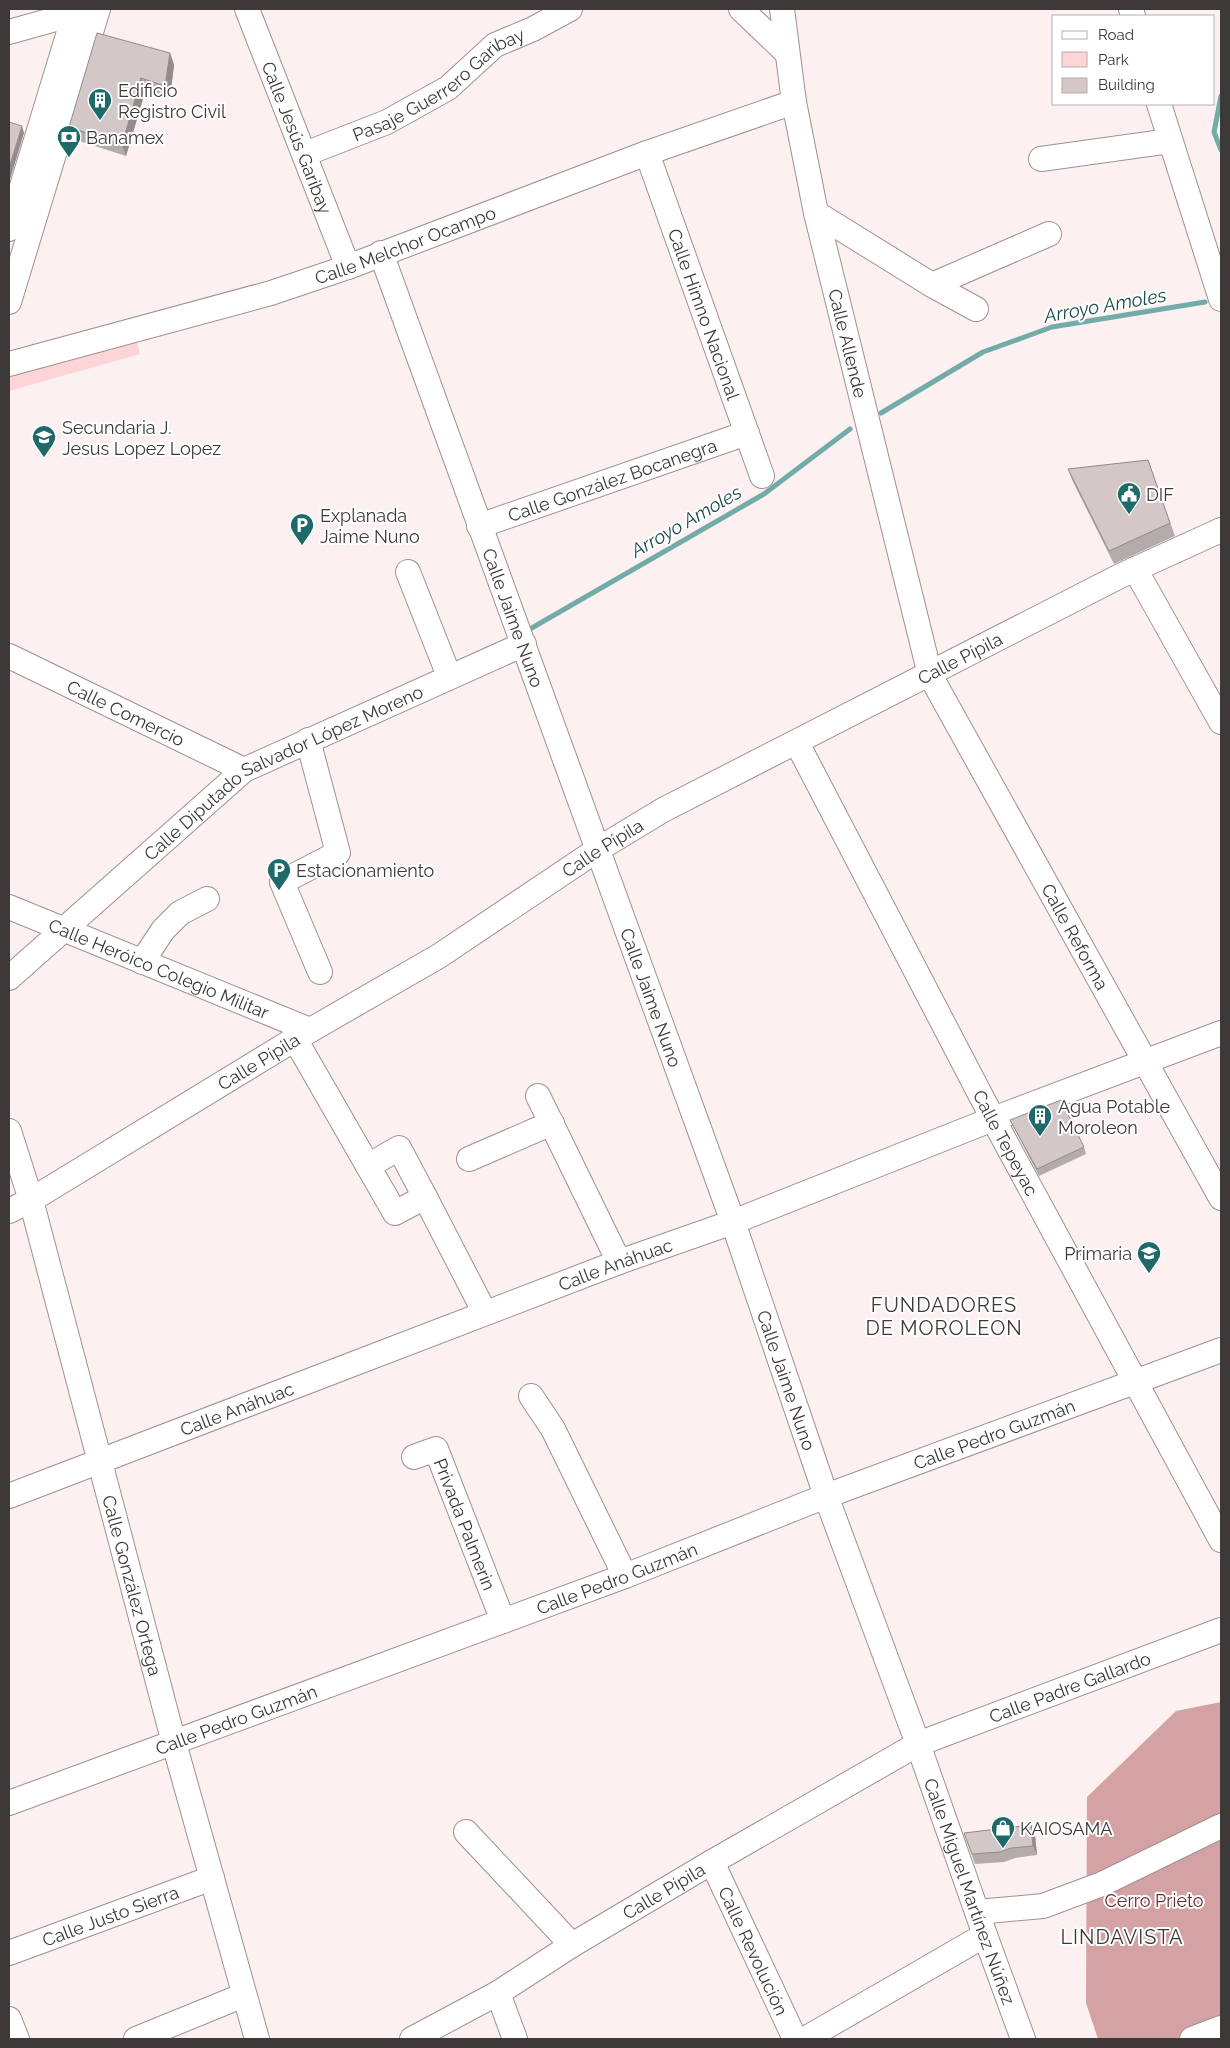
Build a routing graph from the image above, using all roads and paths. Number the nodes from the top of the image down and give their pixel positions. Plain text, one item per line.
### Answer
1 (246, 9) edge
2 (570, 9) edge
3 (741, 9) edge
4 (782, 9) edge
5 (85, 15) edge
6 (9, 32) edge
7 (786, 52) junction
8 (794, 102) junction
9 (1159, 105) edge
10 (1170, 141) junction
11 (647, 153) junction
12 (304, 154) junction
13 (1041, 159) dead end
14 (816, 213) junction
15 (9, 229) edge
16 (1048, 234) dead end
17 (381, 253) junction
18 (348, 267) junction
19 (932, 285) junction
20 (1221, 299) edge
21 (9, 302) edge
22 (976, 309) dead end
23 (9, 364) edge
24 (747, 433) junction
25 (762, 476) dead end
26 (479, 526) junction
27 (1221, 530) edge
28 (1135, 569) junction
29 (408, 572) dead end
30 (524, 644) junction
31 (9, 656) edge
32 (930, 675) junction
33 (449, 676) junction
34 (1221, 722) edge
35 (308, 740) junction
36 (797, 742) junction
37 (244, 770) junction
38 (597, 850) junction
39 (207, 899) dead end
40 (9, 907) edge
41 (62, 930) junction
42 (142, 962) junction
43 (320, 972) dead end
44 (9, 978) edge
45 (1221, 1033) edge
46 (302, 1034) junction
47 (1145, 1061) junction
48 (538, 1096) dead end
49 (993, 1119) junction
50 (552, 1123) junction
51 (9, 1131) edge
52 (469, 1159) dead end
53 (368, 1166) junction
54 (425, 1197) junction
55 (1221, 1198) edge
56 (31, 1200) junction
57 (9, 1211) edge
58 (733, 1222) junction
59 (619, 1262) junction
60 (485, 1313) junction
61 (1221, 1350) edge
62 (1135, 1380) junction
63 (531, 1396) dead end
64 (414, 1457) dead end
65 (100, 1461) junction
66 (9, 1496) edge
67 (826, 1496) junction
68 (1221, 1540) edge
69 (625, 1576) junction
70 (503, 1620) junction
71 (1221, 1630) edge
72 (174, 1743) junction
73 (918, 1744) junction
74 (9, 1803) edge
75 (1221, 1826) edge
76 (466, 1832) dead end
77 (712, 1862) junction
78 (212, 1878) junction
79 (977, 1912) junction
80 (985, 1935) junction
81 (572, 1945) junction
82 (9, 1953) edge
83 (498, 1993) junction
84 (244, 1995) junction
85 (9, 2019) edge
86 (1221, 2028) edge
87 (17, 2039) edge
88 (136, 2039) edge
89 (257, 2039) edge
90 (412, 2039) edge
91 (514, 2039) edge
92 (795, 2039) edge
93 (805, 2039) edge
94 (1023, 2039) edge
95 (1192, 2039) edge

1 - 12 street, Calle Jesús Garibay
2 - 12 street, Pasaje Guerrero Garibay
3 - 7 street
4 - 7 street, Calle Allende
5 - 6 street
5 - 15 street
5 - 21 street
7 - 8 street, Calle Allende
8 - 11 street, Calle Melchor Ocampo
8 - 14 street, Calle Allende
9 - 10 street
10 - 13 street
10 - 20 street
11 - 17 street, Calle Melchor Ocampo
11 - 24 street, Calle Himno Nacional
12 - 18 street, Calle Jesús Garibay
14 - 19 street
14 - 32 street, Calle Allende
16 - 19 street
17 - 18 street, Calle Melchor Ocampo
17 - 26 street, Calle Jaime Nuno
18 - 23 street, Calle Melchor Ocampo
19 - 22 street
24 - 25 street, Calle Himno Nacional
24 - 26 street, Calle González Bocanegra
26 - 30 street, Calle Jaime Nuno
27 - 28 street, Calle Pípila
28 - 32 street, Calle Pípila
28 - 34 street
29 - 33 street
30 - 33 street, Calle Diputado Salvador López Moreno
30 - 38 street, Calle Jaime Nuno
31 - 37 street, Calle Comercio
32 - 36 street, Calle Pípila
32 - 47 street, Calle Reforma
33 - 35 street, Calle Diputado Salvador López Moreno
35 - 37 street, Calle Diputado Salvador López Moreno
35 - 43 street
36 - 38 street, Calle Pípila
36 - 49 street, Calle Tepeyac
37 - 41 street, Calle Diputado Salvador López Moreno
38 - 46 street, Calle Pípila
38 - 58 street, Calle Jaime Nuno
39 - 42 street
40 - 41 street, Calle Heróico Colegio Militar
41 - 42 street, Calle Heróico Colegio Militar
41 - 44 street, Calle Diputado Salvador López Moreno
42 - 46 street, Calle Heróico Colegio Militar
45 - 47 street, Calle Anáhuac
46 - 53 street
46 - 56 street, Calle Pípila
47 - 49 street, Calle Anáhuac
47 - 55 street, Calle Reforma
48 - 50 street
49 - 58 street, Calle Anáhuac
49 - 62 street, Calle Tepeyac
50 - 52 street
50 - 59 street
51 - 56 street, Calle González Ortega
53 - 54 street
53 - 54 street
54 - 60 street
56 - 57 street, Calle Pípila
56 - 65 street, Calle González Ortega
58 - 59 street, Calle Anáhuac
58 - 67 street, Calle Jaime Nuno
59 - 60 street, Calle Anáhuac
60 - 65 street, Calle Anáhuac
61 - 62 street, Calle Pedro Guzmán
62 - 67 street, Calle Pedro Guzmán
62 - 68 street, Calle Tepeyac
63 - 69 street
64 - 70 street, Privada Palmerin
65 - 66 street, Calle Anáhuac
65 - 72 street, Calle González Ortega
67 - 69 street, Calle Pedro Guzmán
67 - 73 street, Calle Jaime Nuno
69 - 70 street, Calle Pedro Guzmán
70 - 72 street, Calle Pedro Guzmán
71 - 73 street, Calle Padre Gallardo
72 - 74 street, Calle Pedro Guzmán
72 - 78 street, Calle González Ortega
73 - 77 street, Calle Pípila
73 - 79 street, Calle Miguel Martínez Núñez
75 - 79 street
76 - 81 street
77 - 81 street, Calle Pípila
77 - 92 street, Calle Revolución
78 - 82 street, Calle Justo Sierra
78 - 84 street, Calle González Ortega
79 - 80 street, Calle Miguel Martínez Núñez
80 - 93 street
80 - 94 street, Calle Miguel Martínez Núñez
81 - 83 street, Calle Pípila
83 - 90 street, Calle Pípila
83 - 91 street
84 - 88 street
84 - 89 street, Calle González Ortega
85 - 87 street
86 - 95 street

